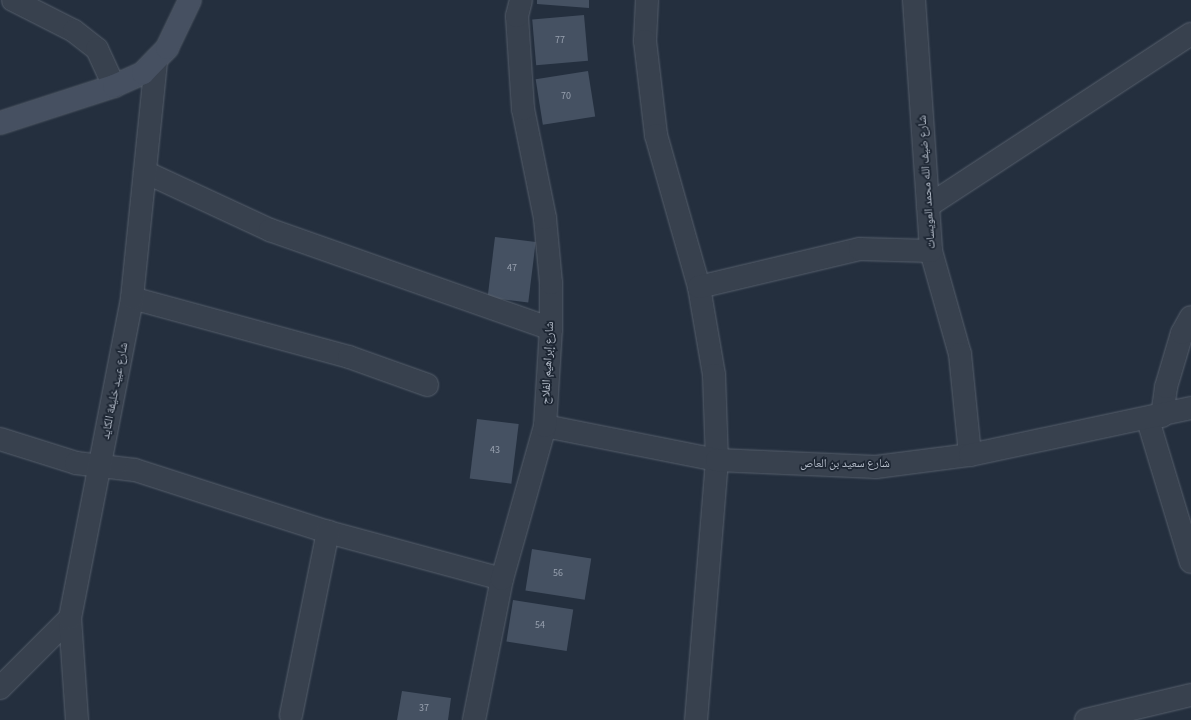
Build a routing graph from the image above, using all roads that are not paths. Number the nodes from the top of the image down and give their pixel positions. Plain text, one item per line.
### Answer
1 (13, 0) edge
2 (190, 0) edge
3 (521, 0) edge
4 (647, 0) edge
5 (914, 0) edge
6 (1191, 34) edge
7 (156, 60) junction
8 (114, 86) junction
9 (0, 123) edge
10 (145, 172) junction
11 (928, 206) junction
12 (932, 251) junction
13 (699, 287) junction
14 (132, 298) junction
15 (1191, 317) edge
16 (551, 329) junction
17 (427, 385) dead end
18 (1191, 408) edge
19 (1155, 418) junction
20 (545, 426) junction
21 (0, 439) edge
22 (970, 455) junction
23 (717, 460) junction
24 (101, 466) junction
25 (328, 532) junction
26 (1191, 562) edge
27 (502, 579) junction
28 (70, 618) junction
29 (0, 688) edge
30 (1191, 695) edge
31 (291, 715) dead end
32 (1126, 715) edge
33 (77, 720) edge
34 (474, 720) edge
35 (696, 720) edge
36 (1086, 720) edge

1 - 8 street
2 - 7 street
3 - 16 street, شارع إبراهيم الفلاح
4 - 13 street
5 - 11 street, شارع ضيف الله محمد العويسات
6 - 11 street
7 - 8 street
7 - 10 street, شارع عبيد خليفة الكايد
8 - 9 street
10 - 14 street, شارع عبيد خليفة الكايد
10 - 16 street
11 - 12 street, شارع ضيف الله محمد العويسات
12 - 13 street
12 - 22 street, شارع ضيف الله محمد العويسات
13 - 23 street
14 - 17 street
14 - 24 street, شارع عبيد خليفة الكايد
15 - 19 street
16 - 20 street, شارع إبراهيم الفلاح
18 - 19 street, شارع سعيد بن العاص
19 - 22 street, شارع سعيد بن العاص
19 - 26 street
20 - 23 street, شارع سعيد بن العاص
20 - 27 street, شارع إبراهيم الفلاح
21 - 24 street
22 - 23 street, شارع سعيد بن العاص
23 - 35 street
24 - 25 street
24 - 28 street, شارع عبيد خليفة الكايد
25 - 27 street
25 - 31 street
27 - 34 street, شارع إبراهيم الفلاح
28 - 29 street
28 - 33 street, شارع عبيد خليفة الكايد
30 - 32 street
32 - 36 street

